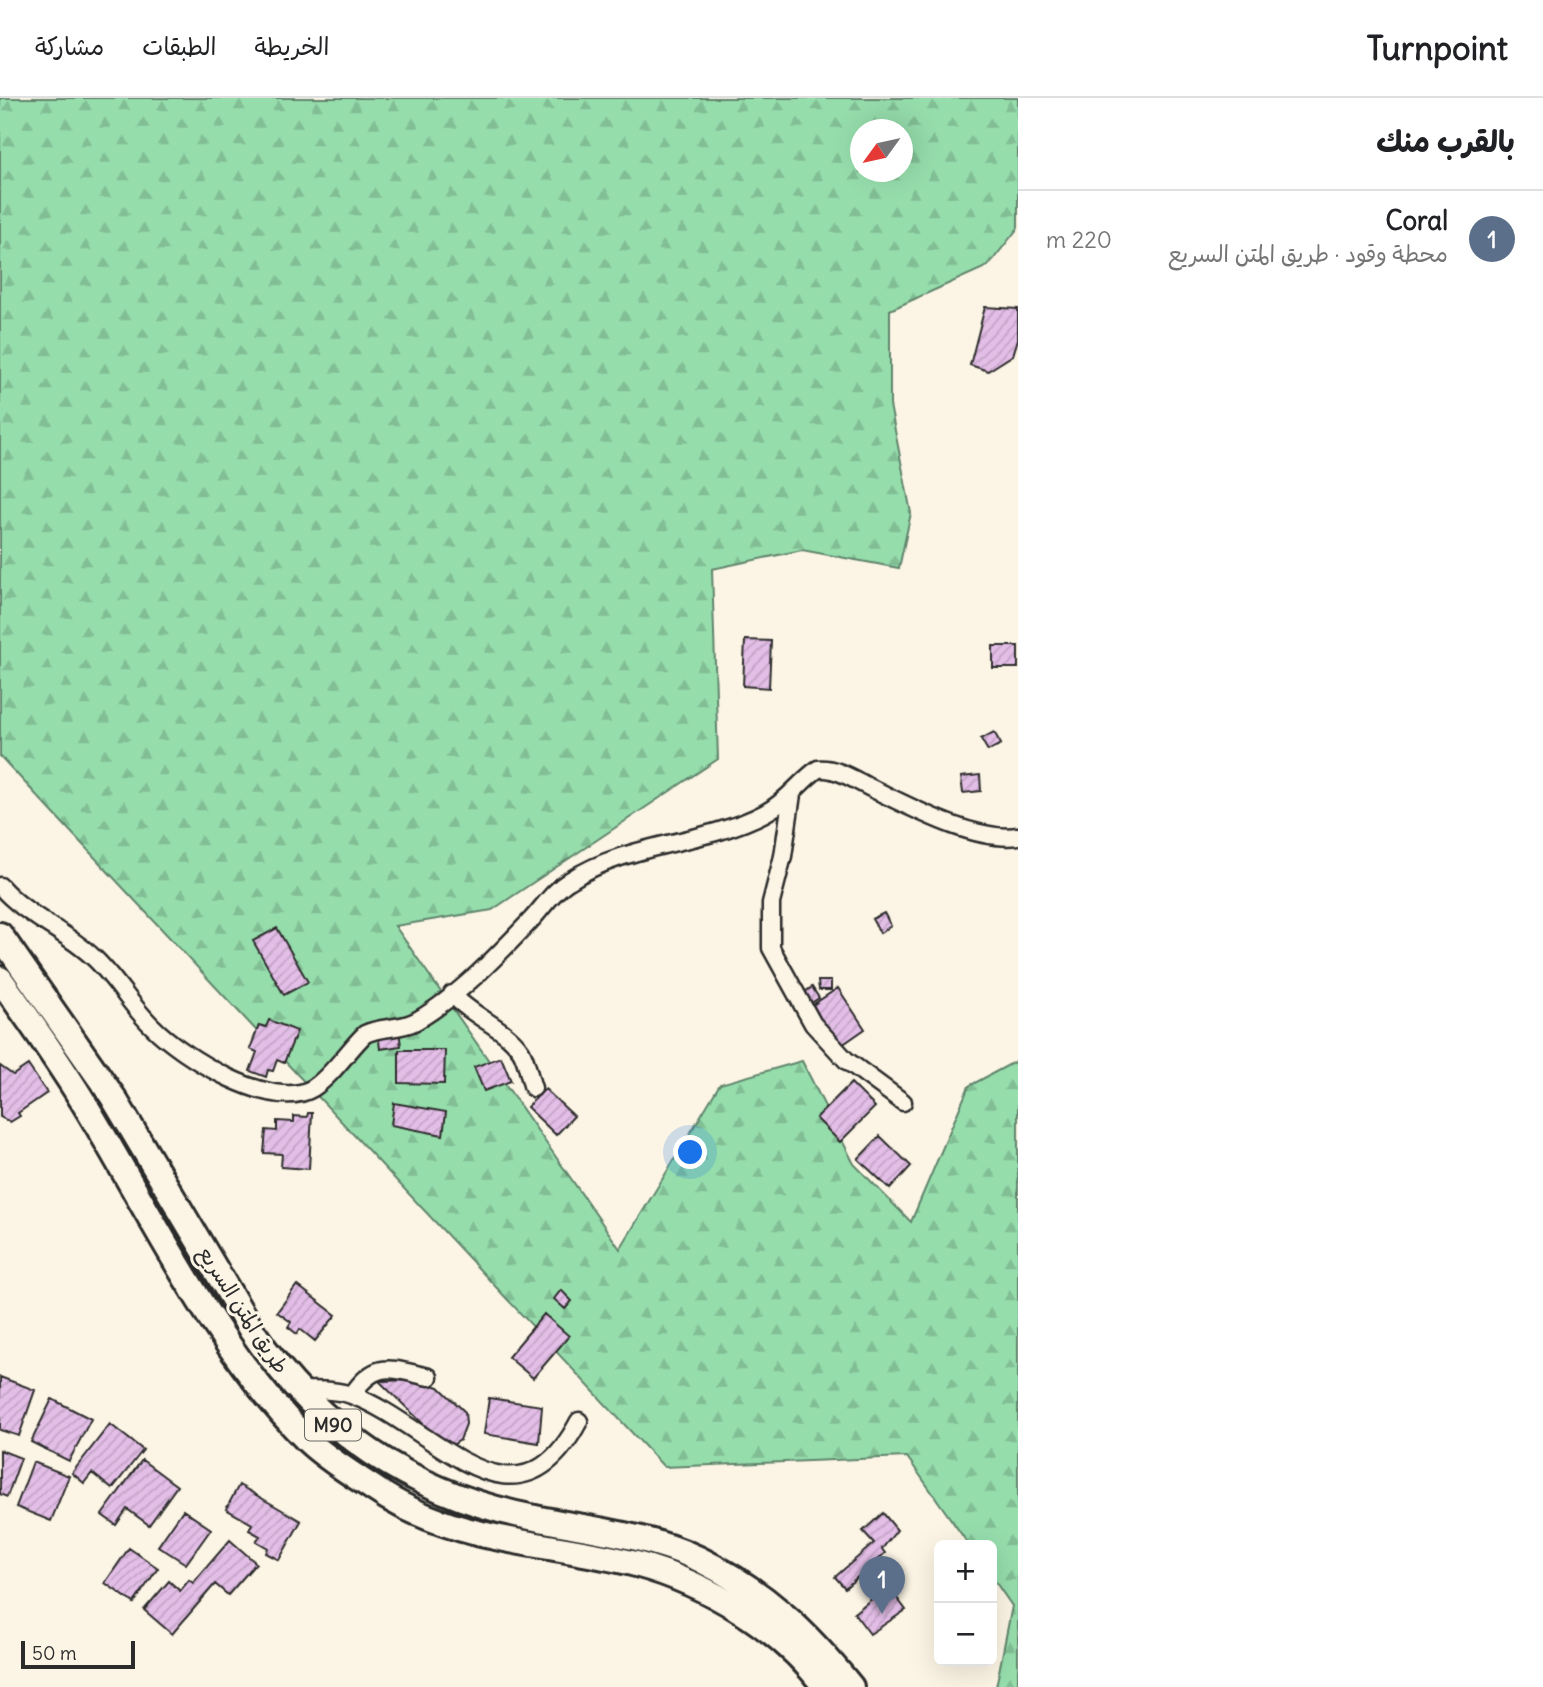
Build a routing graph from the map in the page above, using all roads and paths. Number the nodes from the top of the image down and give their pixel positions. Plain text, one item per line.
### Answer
1 (792, 794) junction
2 (1018, 836) edge
3 (0, 886) edge
4 (0, 934) edge
5 (0, 979) edge
6 (452, 994) junction
7 (533, 1088) dead end
8 (903, 1102) dead end
9 (429, 1377) dead end
10 (298, 1391) junction
11 (352, 1395) junction
12 (579, 1421) dead end
13 (825, 1687) edge
14 (851, 1687) edge

1 - 2 street
1 - 6 street
1 - 8 street
3 - 6 street
4 - 10 highway, طريق المتن السريع / M90
5 - 13 highway, طريق المتن السريع / M90
6 - 7 street
9 - 11 street
10 - 11 street
10 - 14 highway, طريق المتن السريع / M90
11 - 12 street

